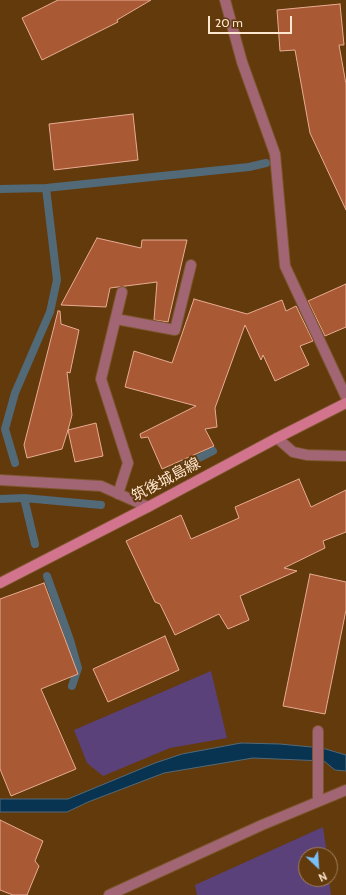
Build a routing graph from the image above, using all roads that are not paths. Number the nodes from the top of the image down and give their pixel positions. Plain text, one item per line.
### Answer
1 (225, 0) edge
2 (191, 265) dead end
3 (122, 292) dead end
4 (116, 318) junction
5 (346, 397) edge
6 (346, 402) edge
7 (277, 438) junction
8 (346, 456) edge
9 (0, 480) edge
10 (118, 494) junction
11 (148, 507) junction
12 (0, 583) edge
13 (318, 736) dead end
14 (346, 790) edge
15 (318, 801) junction
16 (109, 895) edge

1 - 5 street
2 - 4 street
3 - 4 street
4 - 10 street
6 - 7 main road, 筑後城島線
7 - 8 street
7 - 11 main road, 筑後城島線
9 - 10 street
10 - 11 street
11 - 12 main road, 筑後城島線
13 - 15 street
14 - 15 street
15 - 16 street

